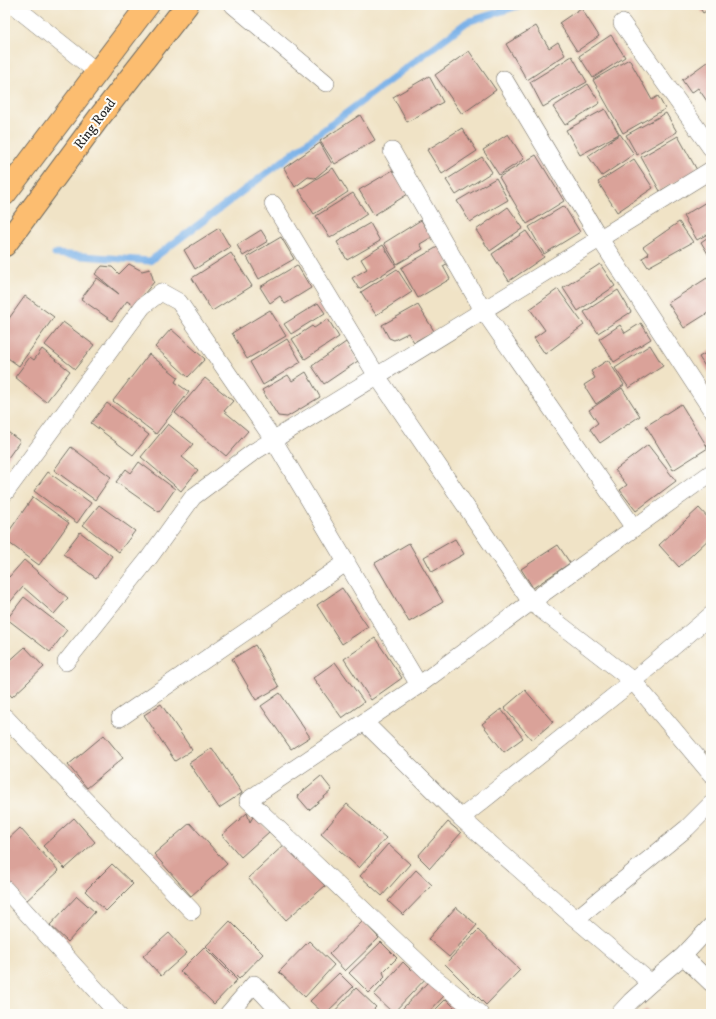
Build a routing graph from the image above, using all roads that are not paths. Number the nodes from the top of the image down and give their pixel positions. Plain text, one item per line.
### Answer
1 (13, 5) edge
2 (148, 5) edge
3 (187, 5) edge
4 (233, 5) edge
5 (622, 23) dead end
6 (125, 35) junction
7 (148, 55) junction
8 (97, 72) junction
9 (504, 78) dead end
10 (326, 84) dead end
11 (711, 148) edge
12 (392, 152) dead end
13 (711, 170) edge
14 (5, 194) edge
15 (273, 204) dead end
16 (600, 239) junction
17 (5, 245) edge
18 (483, 310) junction
19 (377, 376) junction
20 (711, 410) edge
21 (273, 440) junction
22 (711, 473) edge
23 (5, 493) edge
24 (634, 528) junction
25 (347, 562) junction
26 (531, 602) junction
27 (711, 615) edge
28 (66, 662) dead end
29 (632, 681) junction
30 (419, 685) junction
31 (5, 717) edge
32 (120, 718) dead end
33 (364, 722) junction
34 (711, 774) edge
35 (711, 804) edge
36 (461, 818) junction
37 (5, 889) edge
38 (192, 911) dead end
39 (576, 919) junction
40 (711, 926) edge
41 (683, 956) junction
42 (651, 983) junction
43 (711, 983) edge
44 (118, 1014) edge
45 (228, 1014) edge
46 (282, 1014) edge
47 (480, 1014) edge
48 (619, 1014) edge

1 - 8 street
2 - 6 highway
3 - 7 highway, Ring Road
4 - 10 street
5 - 11 street
6 - 7 highway
6 - 8 highway
7 - 17 highway, Ring Road
8 - 14 highway
9 - 16 street
12 - 18 street
13 - 16 street
15 - 19 street
16 - 18 street
16 - 20 street
18 - 19 street
18 - 24 street
19 - 21 street
19 - 26 street
21 - 23 street
21 - 25 street
21 - 28 street
22 - 24 street
24 - 26 street
25 - 30 street
25 - 32 street
26 - 29 street
26 - 30 street
27 - 29 street
29 - 34 street
29 - 36 street
30 - 33 street
31 - 38 street
33 - 36 street
33 - 47 street
35 - 39 street
36 - 39 street
37 - 44 street
39 - 42 street
40 - 41 street
41 - 42 street
41 - 43 street
42 - 48 street
45 - 46 street

